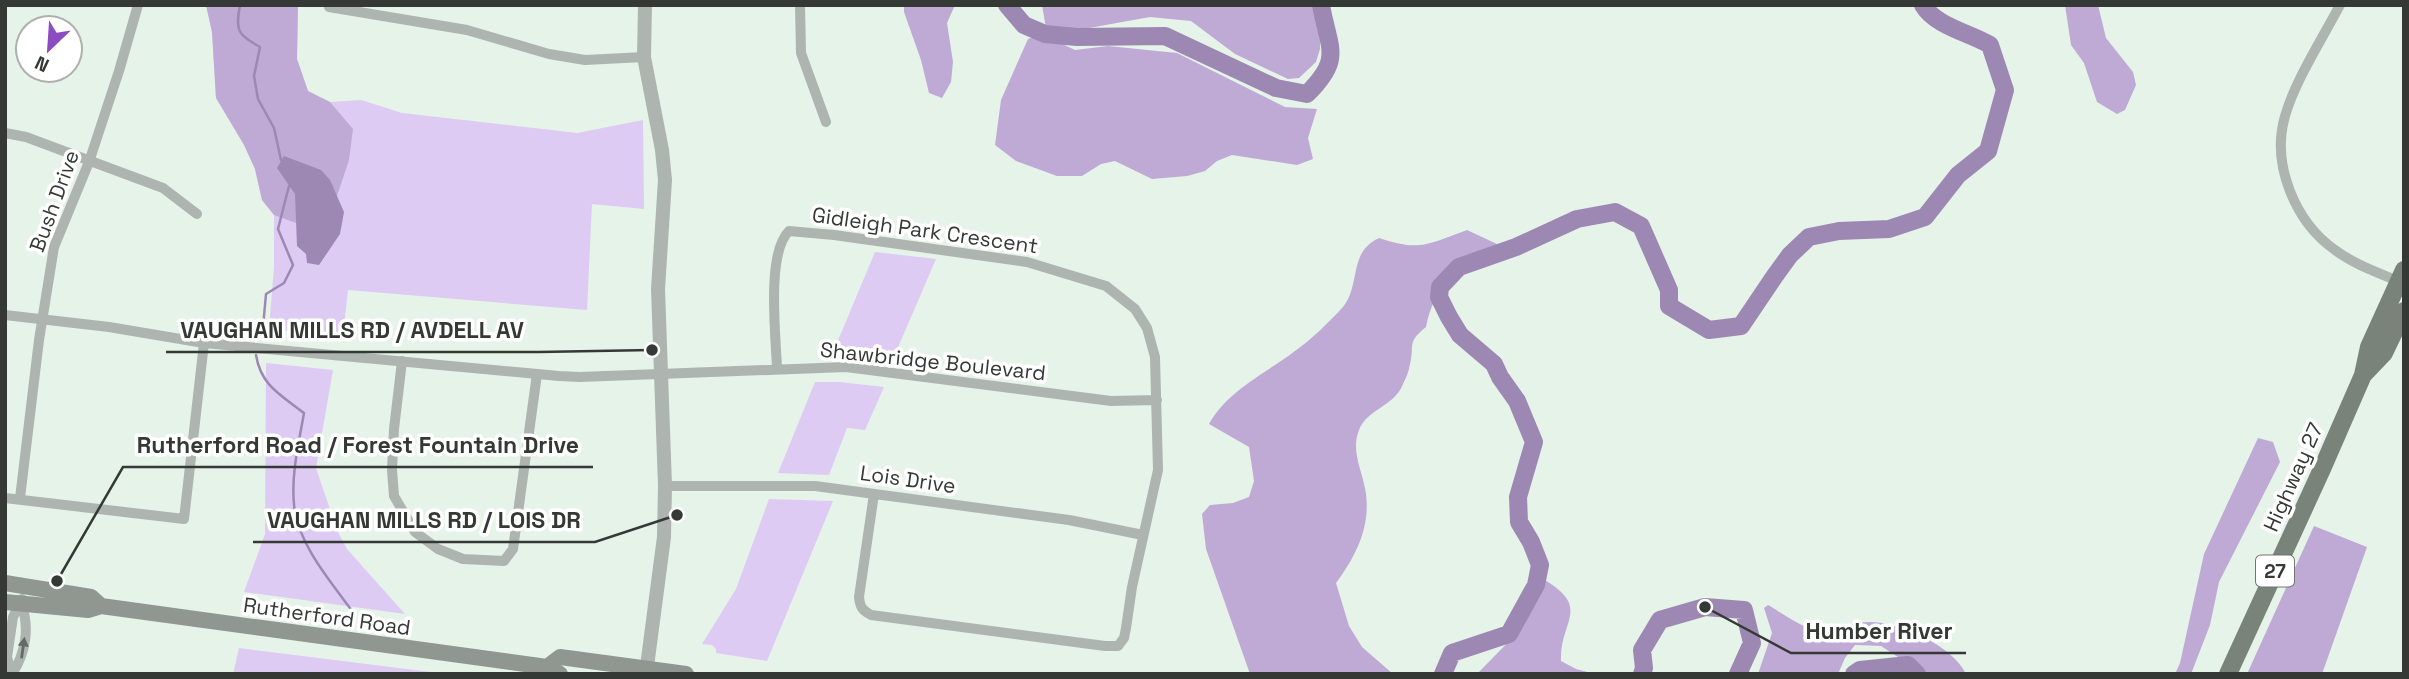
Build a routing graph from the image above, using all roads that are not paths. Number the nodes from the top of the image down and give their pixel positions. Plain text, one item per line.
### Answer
1 (138, 5) edge
2 (645, 5) edge
3 (800, 5) edge
4 (2340, 5) edge
5 (329, 7) edge
6 (644, 57) junction
7 (826, 121) dead end
8 (5, 133) edge
9 (89, 162) junction
10 (197, 214) dead end
11 (2402, 278) edge
12 (2404, 311) edge
13 (5, 315) edge
14 (42, 320) junction
15 (204, 342) junction
16 (402, 361) junction
17 (777, 369) junction
18 (537, 374) junction
19 (662, 374) junction
20 (2363, 374) junction
21 (1157, 400) junction
22 (665, 486) junction
23 (874, 494) junction
24 (5, 498) edge
25 (20, 498) junction
26 (1143, 536) junction
27 (5, 583) edge
28 (17, 597) edge
29 (553, 670) edge
30 (646, 671) edge
31 (12, 674) edge
32 (686, 674) edge
33 (2228, 674) edge

1 - 9 street, Bush Drive
2 - 6 street
3 - 7 street
4 - 11 street
5 - 6 street
6 - 19 street
8 - 9 street
9 - 10 street
9 - 14 street, Bush Drive
11 - 20 main road, Highway 27 / 27
12 - 20 main road, Highway 27 / 27
13 - 14 street, Shawbridge Boulevard
14 - 15 street, Shawbridge Boulevard
14 - 25 street, Bush Drive
15 - 16 street, Shawbridge Boulevard
15 - 25 street
16 - 18 street, Shawbridge Boulevard
16 - 18 street
17 - 19 street, Shawbridge Boulevard
17 - 21 street, Shawbridge Boulevard
17 - 21 street, Gidleigh Park Crescent
18 - 19 street, Shawbridge Boulevard
19 - 22 street
20 - 33 main road, Highway 27 / 27
21 - 26 street, Gidleigh Park Crescent
22 - 23 street, Lois Drive
22 - 30 street
23 - 26 street, Lois Drive
23 - 26 street, Gidleigh Park Crescent
24 - 25 street
27 - 28 main road, Rutherford Road
28 - 29 main road, Rutherford Road
28 - 31 street
29 - 30 main road, Rutherford Road
30 - 32 main road, Rutherford Road

